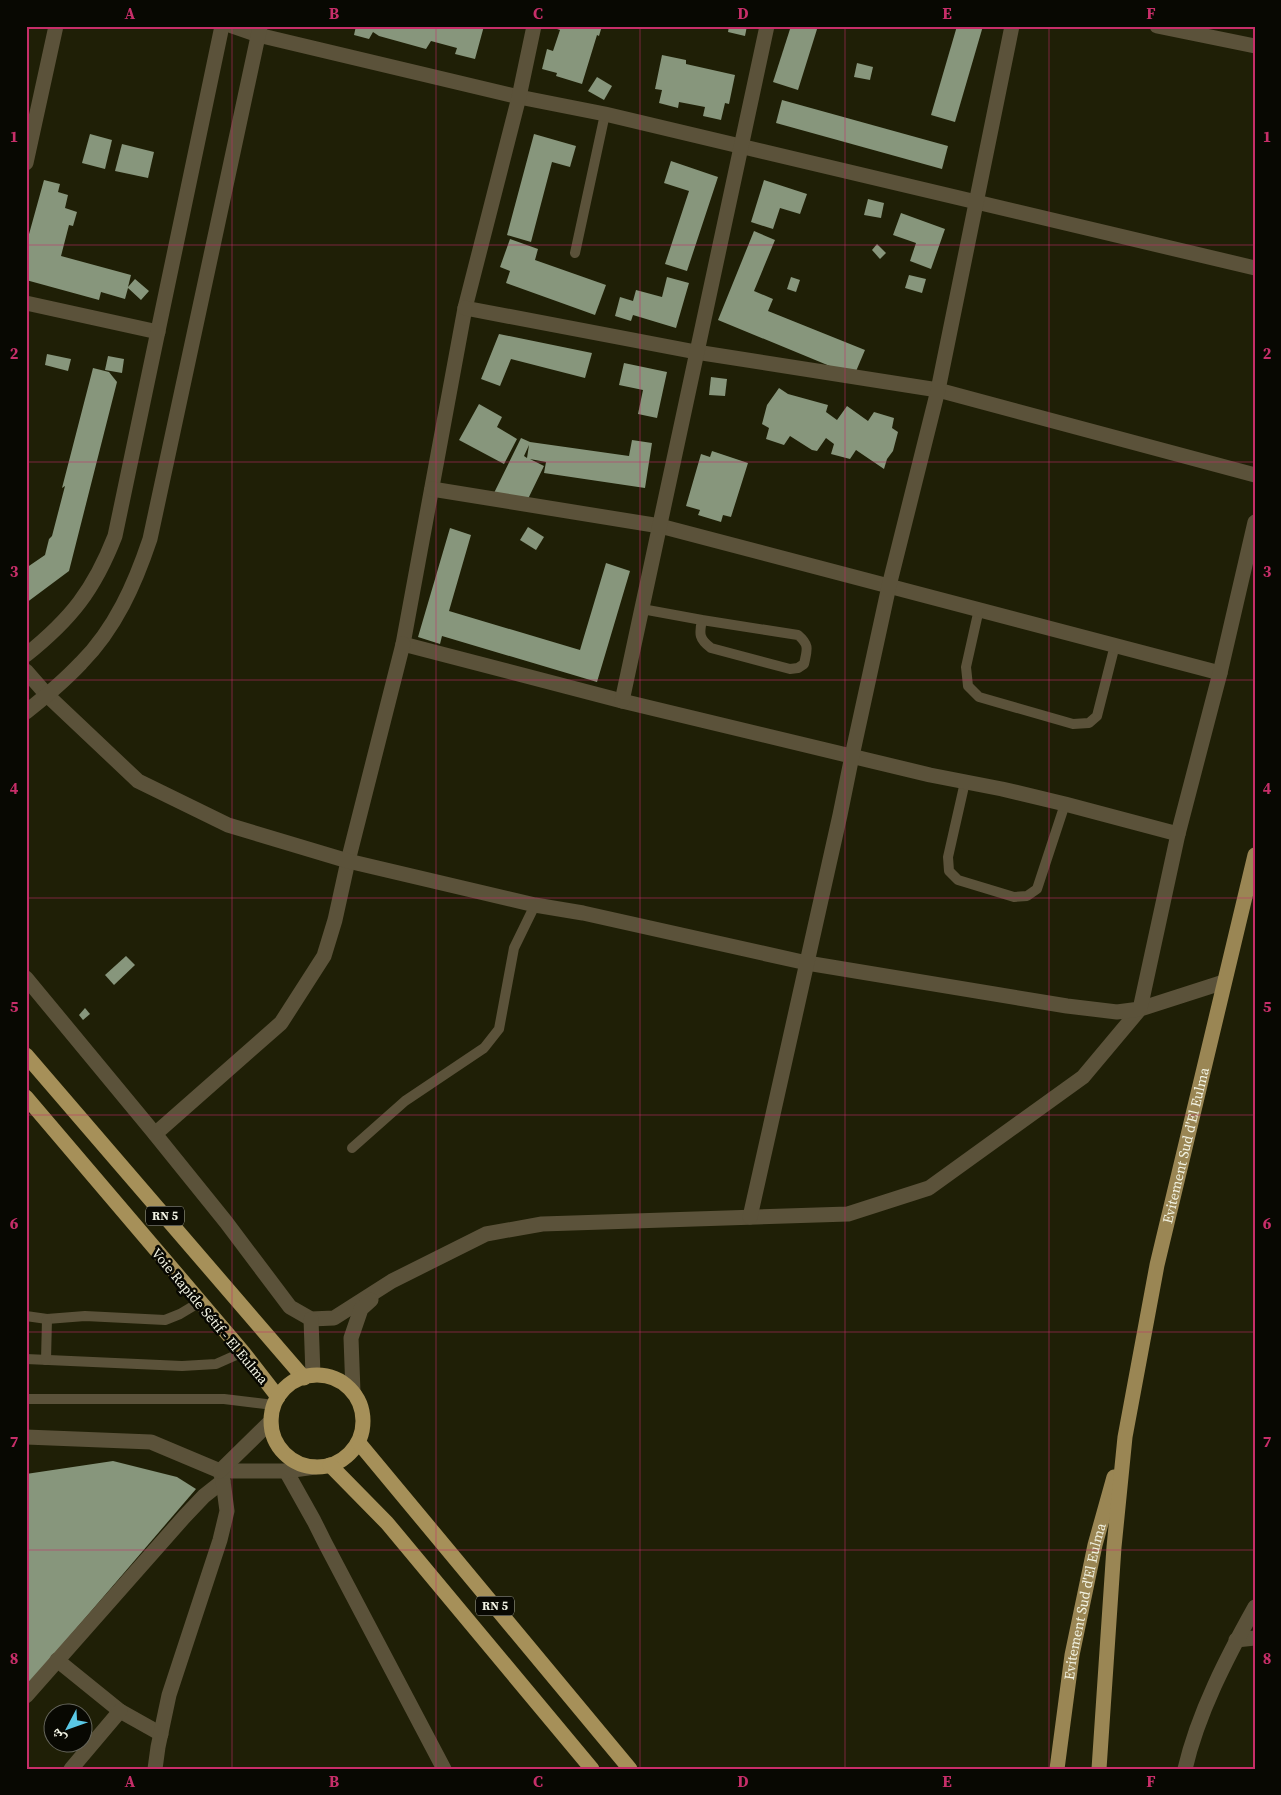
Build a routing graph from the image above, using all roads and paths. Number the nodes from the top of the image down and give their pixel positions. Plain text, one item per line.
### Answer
1 (56, 26) edge
2 (222, 26) edge
3 (232, 26) edge
4 (534, 26) edge
5 (767, 26) edge
6 (1012, 26) edge
7 (1157, 26) edge
8 (259, 30) edge
9 (1255, 46) edge
10 (519, 97) junction
11 (605, 114) junction
12 (741, 147) junction
13 (26, 164) edge
14 (976, 201) junction
15 (575, 253) dead end
16 (1255, 268) edge
17 (26, 303) edge
18 (465, 308) junction
19 (158, 332) junction
20 (696, 352) junction
21 (938, 390) junction
22 (1255, 475) edge
23 (432, 488) junction
24 (1255, 522) edge
25 (660, 526) junction
26 (889, 586) junction
27 (642, 609) junction
28 (979, 609) junction
29 (702, 620) junction
30 (404, 644) junction
31 (1114, 645) junction
32 (26, 655) edge
33 (26, 671) edge
34 (1220, 673) junction
35 (47, 695) junction
36 (622, 701) junction
37 (26, 712) edge
38 (852, 756) junction
39 (965, 782) junction
40 (1065, 804) junction
41 (1178, 834) junction
42 (1255, 855) edge
43 (348, 861) junction
44 (535, 905) junction
45 (807, 962) junction
46 (26, 978) edge
47 (1224, 982) junction
48 (1140, 1009) junction
49 (26, 1055) edge
50 (26, 1097) edge
51 (155, 1134) junction
52 (352, 1148) dead end
53 (750, 1217) junction
54 (392, 1282) junction
55 (200, 1302) junction
56 (26, 1316) edge
57 (47, 1319) junction
58 (311, 1319) junction
59 (243, 1352) junction
60 (26, 1359) edge
61 (46, 1360) junction
62 (308, 1376) junction
63 (353, 1392) junction
64 (26, 1399) edge
65 (276, 1401) junction
66 (271, 1422) junction
67 (26, 1437) edge
68 (1125, 1437) junction
69 (359, 1443) junction
70 (322, 1466) junction
71 (286, 1471) junction
72 (221, 1476) junction
73 (1255, 1607) edge
74 (1255, 1638) edge
75 (1236, 1640) junction
76 (57, 1660) junction
77 (26, 1696) edge
78 (120, 1711) junction
79 (161, 1734) junction
80 (71, 1769) edge
81 (155, 1769) edge
82 (444, 1769) edge
83 (592, 1769) edge
84 (630, 1769) edge
85 (1057, 1769) edge
86 (1099, 1769) edge
87 (1185, 1769) edge

1 - 13 street
2 - 19 street
3 - 8 street
4 - 10 street
5 - 12 street
6 - 14 street
7 - 9 street
8 - 10 street
8 - 35 street
10 - 11 street
10 - 18 street
11 - 12 street
11 - 15 lane
12 - 14 street
12 - 20 street
14 - 16 street
14 - 21 street
17 - 19 street
18 - 20 street
18 - 23 street
19 - 32 street
20 - 21 street
20 - 25 street
21 - 22 street
21 - 26 street
23 - 25 street
23 - 30 street
24 - 34 street
25 - 26 street
25 - 27 street
26 - 28 street
26 - 38 street
27 - 29 lane
27 - 36 street
28 - 31 street
28 - 31 lane
29 - 29 lane
30 - 36 street
30 - 43 street
31 - 34 street
33 - 35 street
34 - 41 street
35 - 37 street
35 - 43 street
36 - 38 street
38 - 39 street
38 - 45 street
39 - 40 street
39 - 40 lane
40 - 41 street
41 - 48 street
42 - 47 main road, Evitement Sud d'El Eulma
43 - 44 street
43 - 51 street
44 - 45 street
44 - 52 lane
45 - 48 street
45 - 53 street
46 - 51 street
47 - 48 street
47 - 68 main road, Evitement Sud d'El Eulma
48 - 53 street
49 - 62 highway, RN 5
50 - 55 highway, Voie Rapide Sétif - El Eulma / RN 5
51 - 58 street
53 - 54 street
54 - 58 street
54 - 63 street
55 - 57 lane
55 - 59 highway, Voie Rapide Sétif - El Eulma / RN 5
56 - 57 lane
57 - 61 lane
58 - 62 street
59 - 61 lane
59 - 65 highway, Voie Rapide Sétif - El Eulma / RN 5
60 - 61 lane
62 - 63 highway
62 - 65 highway
63 - 69 highway
64 - 65 lane
65 - 66 highway, RN 5
66 - 70 highway, RN 5
66 - 72 street
67 - 72 street
68 - 85 main road, Evitement Sud d'El Eulma
68 - 86 main road, Evitement Sud d'El Eulma
69 - 70 highway
69 - 84 highway, RN 5
70 - 71 street
70 - 83 highway, RN 5
71 - 72 street
71 - 82 street
72 - 76 street
72 - 79 street
73 - 75 street
74 - 75 street
75 - 87 street
76 - 77 street
76 - 78 street
78 - 79 street
78 - 80 street
79 - 81 street

